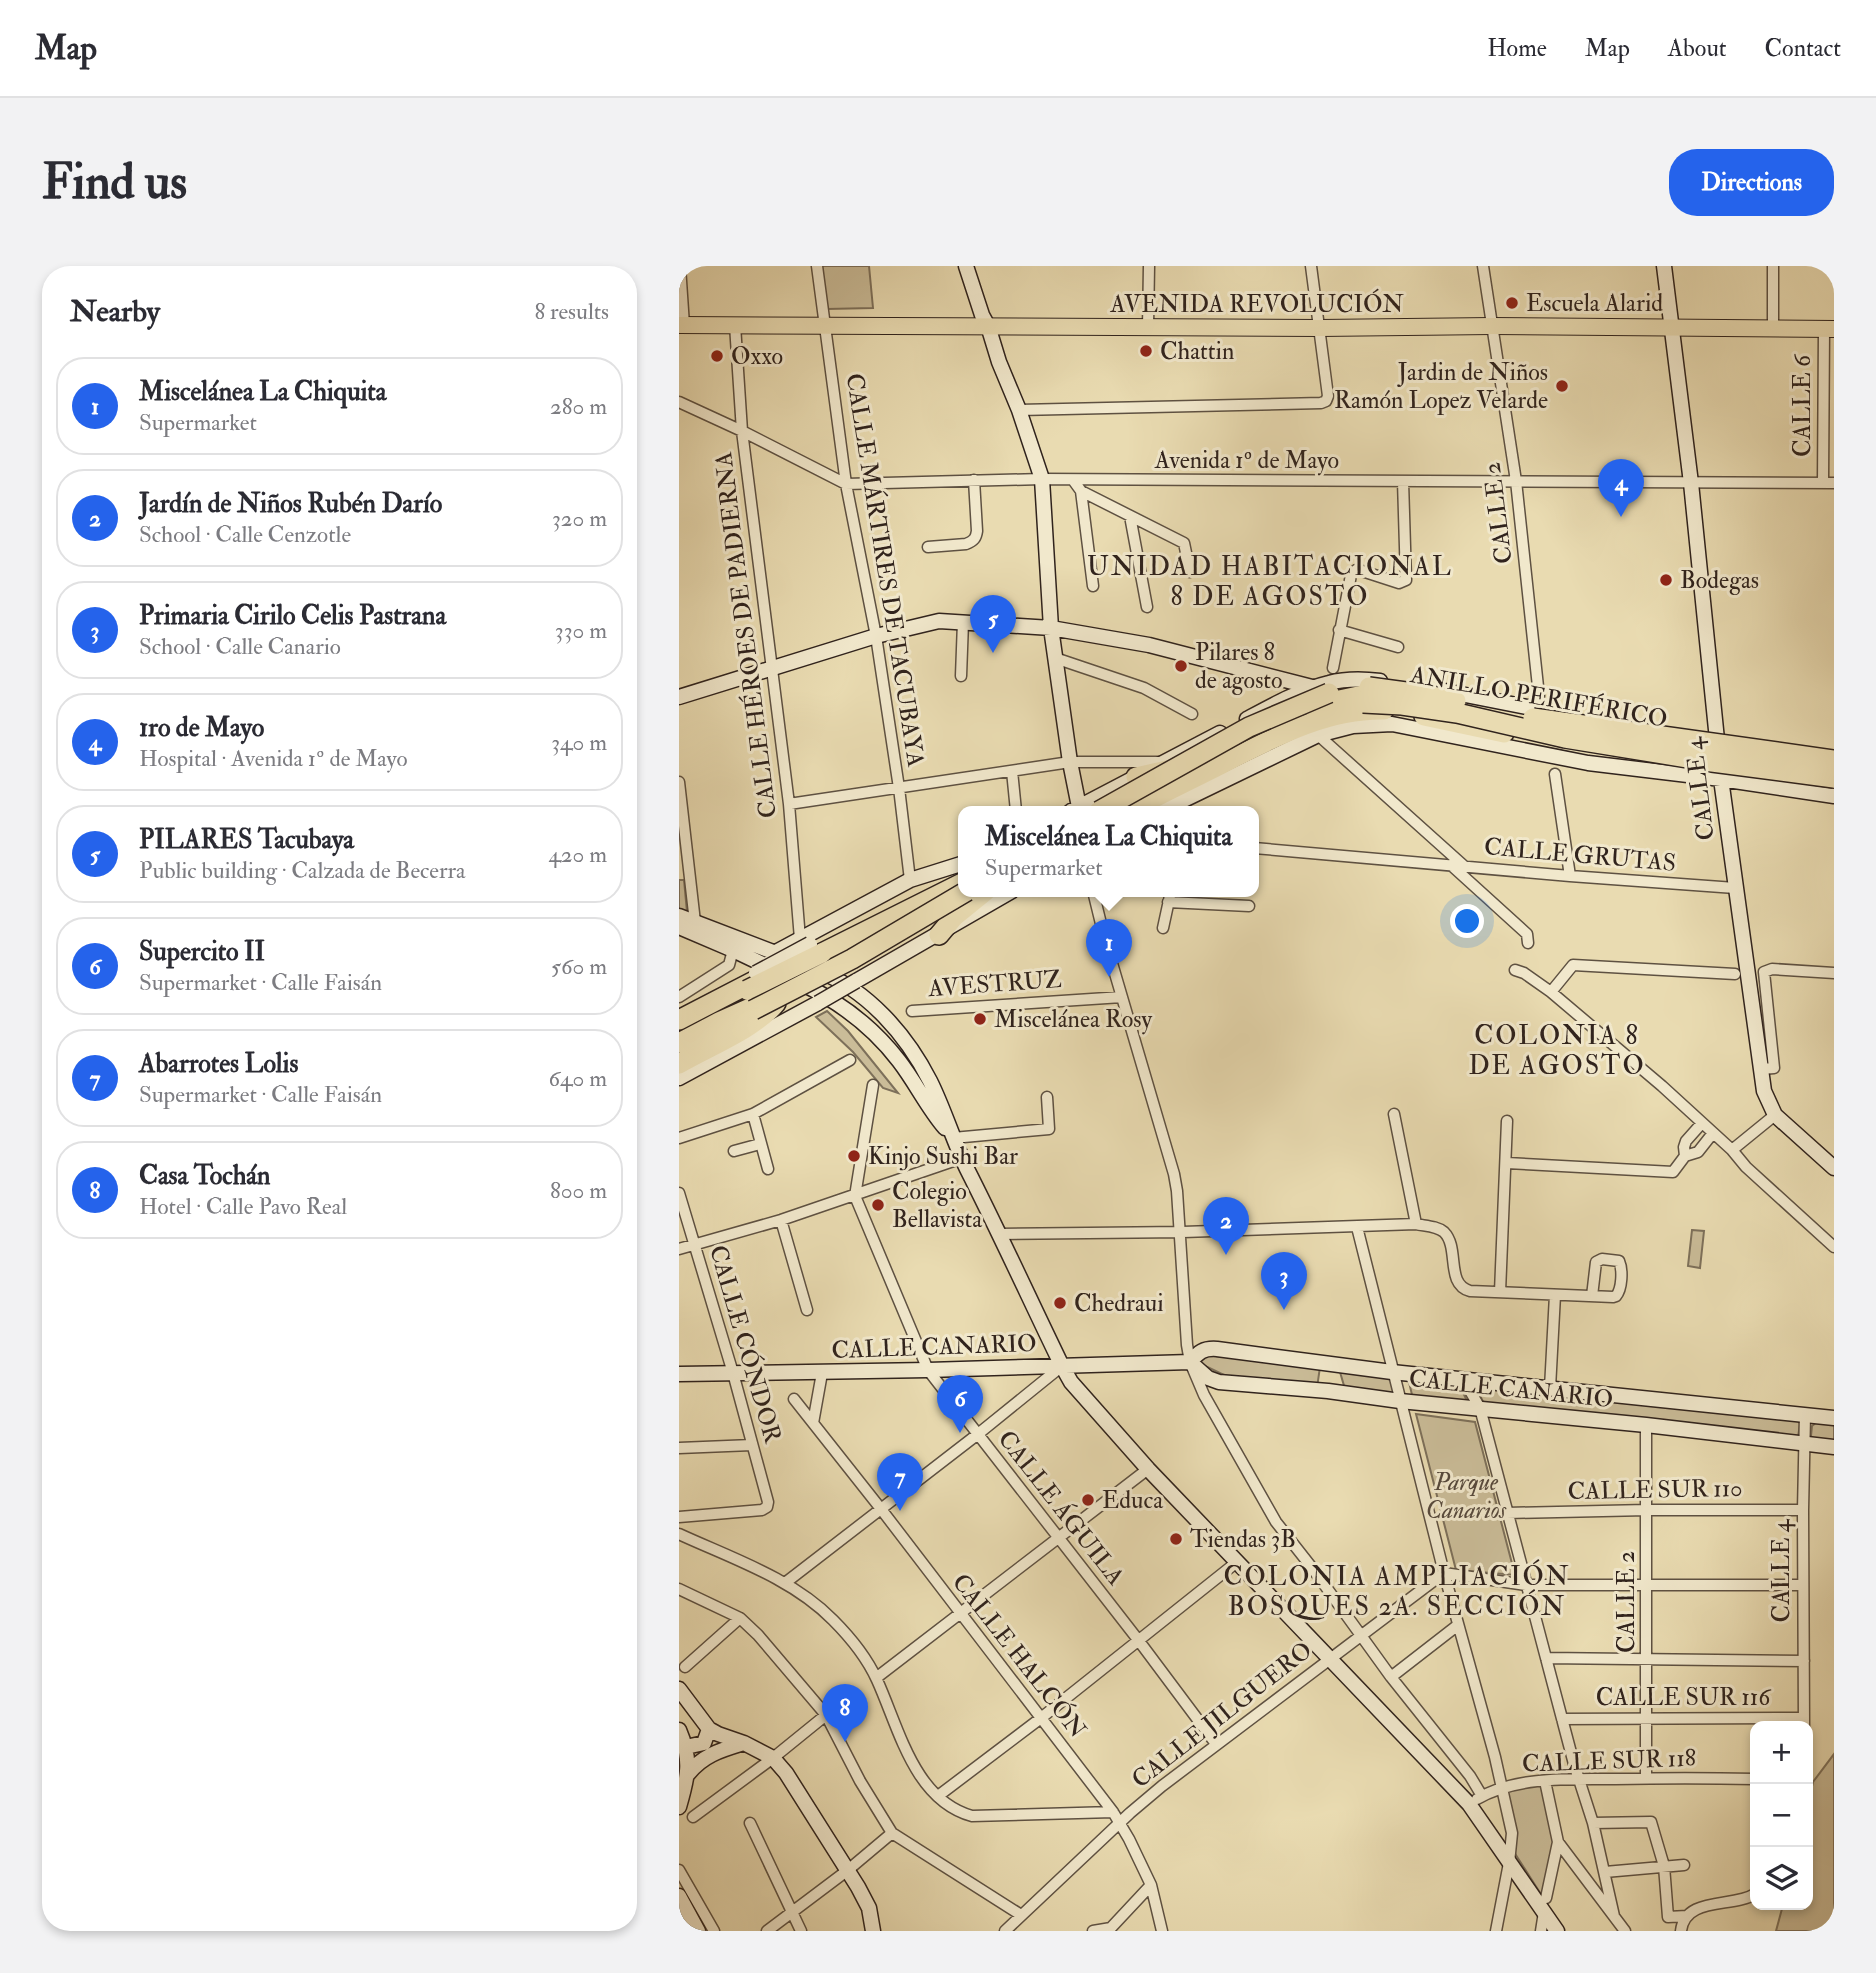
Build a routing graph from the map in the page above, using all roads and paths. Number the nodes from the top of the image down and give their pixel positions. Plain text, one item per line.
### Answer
1 (680, 266) edge
2 (817, 266) edge
3 (966, 266) edge
4 (1149, 266) edge
5 (1311, 266) edge
6 (1483, 266) edge
7 (1664, 266) edge
8 (1773, 266) edge
9 (681, 325) edge
10 (735, 326) junction
11 (826, 326) junction
12 (1492, 326) junction
13 (988, 327) junction
14 (1148, 327) junction
15 (1320, 328) junction
16 (1672, 328) junction
17 (1773, 329) junction
18 (1829, 329) edge
19 (679, 402) edge
20 (1019, 410) junction
21 (743, 431) junction
22 (1042, 479) junction
23 (974, 480) junction
24 (1073, 480) junction
25 (1403, 481) junction
26 (1516, 481) junction
27 (1691, 483) junction
28 (1829, 483) edge
29 (846, 484) junction
30 (1081, 491) junction
31 (1130, 516) junction
32 (928, 547) dead end
33 (1190, 572) dead end
34 (1093, 586) dead end
35 (1147, 607) dead end
36 (963, 621) junction
37 (1051, 628) junction
38 (1339, 630) junction
39 (876, 636) junction
40 (1398, 647) dead end
41 (1055, 658) junction
42 (1333, 668) dead end
43 (773, 669) junction
44 (961, 676) dead end
45 (1315, 688) junction
46 (1539, 696) dead end
47 (679, 697) edge
48 (1192, 715) dead end
49 (1438, 719) junction
50 (1318, 735) junction
51 (1473, 741) junction
52 (1834, 751) edge
53 (1720, 759) junction
54 (1834, 760) edge
55 (1070, 762) junction
56 (1166, 766) junction
57 (1834, 767) edge
58 (1012, 771) junction
59 (1555, 774) dead end
60 (1136, 777) joint
61 (1834, 780) edge
62 (679, 782) edge
63 (899, 788) junction
64 (1834, 796) edge
65 (1190, 803) edge
66 (789, 804) junction
67 (1016, 806) edge
68 (1079, 806) edge
69 (1085, 806) edge
70 (1086, 806) edge
71 (1108, 806) edge
72 (1123, 806) edge
73 (1141, 806) edge
74 (1259, 848) edge
75 (1451, 865) junction
76 (958, 866) edge
77 (1464, 866) junction
78 (958, 867) edge
79 (1570, 876) junction
80 (910, 880) junction
81 (958, 880) edge
82 (958, 885) edge
83 (1735, 888) junction
84 (958, 896) edge
85 (973, 897) edge
86 (977, 897) edge
87 (1002, 897) edge
88 (1094, 897) edge
89 (1169, 897) edge
90 (1249, 906) dead end
91 (679, 916) edge
92 (689, 928) edge
93 (1163, 928) dead end
94 (939, 935) junction
95 (812, 943) junction
96 (1528, 943) dead end
97 (733, 950) junction
98 (776, 952) junction
99 (1515, 970) dead end
100 (840, 972) junction
101 (763, 973) junction
102 (1834, 973) edge
103 (1735, 974) dead end
104 (785, 992) junction
105 (1551, 992) junction
106 (679, 997) edge
107 (1122, 997) junction
108 (819, 998) junction
109 (679, 1010) edge
110 (912, 1011) dead end
111 (679, 1020) edge
112 (679, 1025) edge
113 (679, 1043) edge
114 (679, 1050) edge
115 (850, 1060) dead end
116 (679, 1064) edge
117 (1761, 1069) junction
118 (679, 1079) edge
119 (873, 1086) dead end
120 (1047, 1097) dead end
121 (753, 1114) junction
122 (1394, 1114) dead end
123 (1775, 1115) junction
124 (1507, 1121) dead end
125 (1702, 1123) junction
126 (1713, 1133) junction
127 (679, 1138) edge
128 (952, 1138) junction
129 (760, 1144) junction
130 (1732, 1150) junction
131 (734, 1151) dead end
132 (1685, 1156) junction
133 (962, 1158) junction
134 (1507, 1163) junction
135 (1834, 1168) edge
136 (768, 1169) dead end
137 (679, 1193) edge
138 (855, 1196) junction
139 (781, 1220) junction
140 (1416, 1224) junction
141 (1357, 1227) junction
142 (1179, 1232) junction
143 (999, 1234) junction
144 (694, 1245) junction
145 (1834, 1247) edge
146 (679, 1249) edge
147 (1500, 1292) junction
148 (1555, 1294) junction
149 (1592, 1296) dead end
150 (807, 1310) dead end
151 (1190, 1362) junction
152 (1062, 1366) junction
153 (928, 1370) junction
154 (733, 1373) junction
155 (822, 1373) junction
156 (1392, 1373) junction
157 (679, 1374) edge
158 (1463, 1379) junction
159 (1549, 1388) junction
160 (794, 1399) dead end
161 (1400, 1401) junction
162 (1480, 1408) junction
163 (1805, 1415) junction
164 (1834, 1418) edge
165 (813, 1423) junction
166 (1646, 1425) junction
167 (978, 1434) junction
168 (1804, 1444) junction
169 (753, 1445) junction
170 (1834, 1447) edge
171 (679, 1448) edge
172 (1148, 1469) junction
173 (881, 1509) junction
174 (1647, 1510) junction
175 (1803, 1510) junction
176 (1507, 1513) junction
177 (679, 1517) edge
178 (679, 1534) edge
179 (1058, 1539) junction
180 (1237, 1562) junction
181 (1444, 1573) junction
182 (785, 1583) junction
183 (1526, 1585) junction
184 (1646, 1585) junction
185 (1803, 1585) junction
186 (679, 1589) edge
187 (960, 1614) junction
188 (740, 1618) junction
189 (1458, 1625) junction
190 (1359, 1635) junction
191 (1139, 1641) junction
192 (1331, 1658) junction
193 (1546, 1658) junction
194 (1647, 1658) junction
195 (1804, 1661) junction
196 (685, 1667) dead end
197 (1391, 1677) junction
198 (876, 1678) junction
199 (679, 1689) edge
200 (826, 1715) junction
201 (1041, 1718) junction
202 (1647, 1718) junction
203 (1562, 1719) junction
204 (1765, 1721) edge
205 (1804, 1721) edge
206 (709, 1729) junction
207 (679, 1730) edge
208 (744, 1743) junction
209 (1216, 1744) junction
210 (686, 1747) junction
211 (773, 1758) junction
212 (688, 1774) junction
213 (1646, 1778) junction
214 (1579, 1779) junction
215 (1750, 1779) edge
216 (1545, 1781) junction
217 (1503, 1787) junction
218 (938, 1796) junction
219 (1482, 1796) junction
220 (1469, 1804) junction
221 (679, 1807) edge
222 (1113, 1812) junction
223 (693, 1817) dead end
224 (750, 1823) dead end
225 (1120, 1823) junction
226 (1593, 1823) junction
227 (892, 1833) junction
228 (1557, 1842) junction
229 (1509, 1863) junction
230 (1683, 1865) dead end
231 (1664, 1866) junction
232 (679, 1870) edge
233 (848, 1870) junction
234 (1605, 1872) junction
235 (1151, 1885) junction
236 (679, 1896) edge
237 (1750, 1897) edge
238 (1545, 1905) junction
239 (792, 1914) junction
240 (1021, 1915) junction
241 (1614, 1916) junction
242 (1688, 1916) junction
243 (1109, 1929) edge
244 (698, 1931) edge
245 (714, 1931) edge
246 (767, 1931) edge
247 (801, 1931) edge
248 (873, 1931) edge
249 (1005, 1931) edge
250 (1093, 1931) edge
251 (1162, 1931) edge
252 (1496, 1931) edge
253 (1541, 1931) edge
254 (1557, 1931) edge
255 (1625, 1931) edge
256 (1681, 1931) edge

1 - 9 street
2 - 11 street, CALLE MÁRTIRES DE TACUBAYA
3 - 13 main road
4 - 14 street
5 - 15 street
6 - 12 street, CALLE 2
7 - 16 main road, CALLE 4
8 - 17 street
9 - 10 main road, AVENIDA REVOLUCIÓN
10 - 11 main road, AVENIDA REVOLUCIÓN
10 - 21 street, CALLE HÉROES DE PADIERNA
11 - 13 main road, AVENIDA REVOLUCIÓN
11 - 29 street, CALLE MÁRTIRES DE TACUBAYA
12 - 15 main road, AVENIDA REVOLUCIÓN
12 - 16 main road, AVENIDA REVOLUCIÓN
12 - 26 street, CALLE 2
13 - 14 main road, AVENIDA REVOLUCIÓN
13 - 20 main road
14 - 15 main road, AVENIDA REVOLUCIÓN
15 - 20 street
16 - 17 main road, AVENIDA REVOLUCIÓN
16 - 27 main road, CALLE 4
17 - 18 main road, AVENIDA REVOLUCIÓN
18 - 28 street, CALLE 6
19 - 21 street, Avenida 1º de Mayo
20 - 22 main road
21 - 29 street, Avenida 1º de Mayo
21 - 43 street, CALLE HÉROES DE PADIERNA
22 - 23 street, Avenida 1º de Mayo
22 - 24 street, Avenida 1º de Mayo
22 - 37 main road
23 - 29 street, Avenida 1º de Mayo
23 - 32 street
24 - 25 street, Avenida 1º de Mayo
24 - 30 street
25 - 26 street, Avenida 1º de Mayo
25 - 38 street
26 - 27 street, Avenida 1º de Mayo
26 - 46 street, CALLE 2
27 - 28 street, Avenida 1º de Mayo
27 - 53 main road, CALLE 4
29 - 39 street, CALLE MÁRTIRES DE TACUBAYA
30 - 31 street
30 - 34 street
31 - 33 street
31 - 35 street
36 - 37 main road
36 - 39 main road
36 - 44 street
37 - 41 main road
37 - 45 main road
38 - 40 street
38 - 42 street
39 - 43 main road
39 - 63 street, CALLE MÁRTIRES DE TACUBAYA
41 - 48 street
41 - 55 main road
43 - 47 main road
43 - 66 street, CALLE HÉROES DE PADIERNA
45 - 53 main road
45 - 56 main road
49 - 51 highway
49 - 53 highway, ANILLO PERIFÉRICO
49 - 73 highway, ANILLO PERIFÉRICO
50 - 51 main road
50 - 65 main road
50 - 77 street
51 - 53 main road
52 - 53 main road
53 - 56 highway, ANILLO PERIFÉRICO
53 - 57 highway, ANILLO PERIFÉRICO
53 - 61 highway, ANILLO PERIFÉRICO
53 - 64 main road
53 - 83 main road, CALLE 4
54 - 71 highway, bridge
55 - 56 street
55 - 58 street
55 - 68 main road
56 - 60 highway
56 - 70 highway, ANILLO PERIFÉRICO
58 - 63 street
58 - 67 street
59 - 79 street
60 - 69 main road
61 - 72 highway, bridge
62 - 92 street
63 - 66 street
63 - 80 street, CALLE MÁRTIRES DE TACUBAYA
66 - 95 street, CALLE HÉROES DE PADIERNA
74 - 75 street, CALLE GRUTAS
75 - 77 street, CALLE GRUTAS
75 - 96 street
76 - 80 main road
77 - 79 street, CALLE GRUTAS
78 - 95 main road
79 - 83 street, CALLE GRUTAS
80 - 95 main road
81 - 95 highway
82 - 112 highway, bridge
83 - 117 main road, CALLE 4
84 - 114 highway, bridge
85 - 100 highway
86 - 94 highway
87 - 94 main road
88 - 107 street
89 - 90 street
89 - 93 street
91 - 92 main road
92 - 97 main road
92 - 98 main road
94 - 108 main road, bridge
95 - 98 main road
95 - 101 highway, bridge
97 - 101 main road
97 - 106 street
98 - 100 main road
98 - 101 main road
99 - 105 street
100 - 104 highway, bridge
100 - 128 main road
101 - 108 main road
101 - 109 main road
101 - 111 highway
102 - 117 street
103 - 105 street
104 - 113 highway
104 - 116 highway
105 - 125 street
107 - 110 street, AVESTRUZ
107 - 142 street
108 - 118 main road
108 - 128 main road
115 - 121 street
117 - 123 main road, CALLE 4
119 - 138 street
120 - 128 street
121 - 127 street
121 - 129 street
122 - 140 street
123 - 130 street
123 - 135 main road
124 - 134 street
125 - 126 street
125 - 132 street
126 - 130 street
126 - 132 street
128 - 133 main road
129 - 131 street
129 - 136 street
130 - 145 street
132 - 134 street
133 - 138 street
133 - 143 main road
134 - 147 street
137 - 144 street, CALLE CÓNDOR
138 - 139 street
138 - 153 street, CALLE ÁGUILA
139 - 144 street
139 - 150 street
140 - 141 street
140 - 147 street
141 - 142 street
141 - 156 street
142 - 143 street
142 - 151 street
143 - 152 main road
144 - 146 street
144 - 154 street, CALLE CÓNDOR
147 - 148 street
148 - 149 street
148 - 159 street
151 - 152 main road, CALLE CANARIO
151 - 156 main road, CALLE CANARIO
151 - 161 main road, CALLE CANARIO
151 - 190 street
152 - 153 main road, CALLE CANARIO
152 - 167 street
152 - 172 main road
153 - 155 main road, CALLE CANARIO
153 - 167 street, CALLE ÁGUILA
154 - 155 main road, CALLE CANARIO
154 - 157 main road, CALLE CANARIO
154 - 169 street, CALLE CÓNDOR
155 - 165 street
156 - 158 main road, CALLE CANARIO
156 - 161 street
158 - 159 main road, CALLE CANARIO
158 - 162 street
159 - 163 main road, CALLE CANARIO
160 - 165 street, CALLE HALCÓN
161 - 162 main road, CALLE CANARIO
161 - 181 street
162 - 166 main road, CALLE CANARIO
162 - 176 street
163 - 164 main road, CALLE CANARIO
163 - 168 street, CALLE 4
165 - 173 street, CALLE HALCÓN
166 - 168 main road, CALLE CANARIO
166 - 174 street, CALLE 2
167 - 173 street
167 - 179 street, CALLE ÁGUILA
168 - 170 main road, CALLE CANARIO
168 - 175 street, CALLE 4
169 - 171 street
169 - 177 street, CALLE CÓNDOR
172 - 179 street
172 - 180 main road
173 - 182 street
173 - 187 street, CALLE HALCÓN
174 - 175 street, CALLE SUR 110
174 - 176 street, CALLE SUR 110
174 - 184 street, CALLE 2
175 - 185 street, CALLE 4
176 - 183 street
178 - 182 street
179 - 187 street
179 - 191 street, CALLE ÁGUILA
180 - 191 street
180 - 192 main road
181 - 183 street
181 - 189 street
181 - 190 street, CALLE JILGUERO
182 - 198 street
183 - 184 street
183 - 193 street
184 - 185 street
184 - 194 street, CALLE 2
185 - 195 street, CALLE 4
186 - 188 street
187 - 198 street
187 - 201 street, CALLE HALCÓN
188 - 196 street
188 - 200 street
189 - 197 street
189 - 217 street
190 - 192 street, CALLE JILGUERO
190 - 197 street
191 - 201 street
191 - 209 street, CALLE ÁGUILA
192 - 209 street, CALLE JILGUERO
192 - 220 main road
193 - 194 street
193 - 203 street
194 - 195 street
194 - 202 street, CALLE 2
195 - 205 street, CALLE 4
197 - 219 street
198 - 218 street
199 - 206 main road
200 - 211 street
200 - 227 street
201 - 218 street
201 - 222 street, CALLE HALCÓN
202 - 203 street, CALLE SUR 116
202 - 204 street, CALLE SUR 116
202 - 213 street, CALLE 2
203 - 214 street
206 - 208 main road
206 - 210 main road
207 - 210 main road
208 - 211 main road
208 - 212 main road
209 - 225 street, CALLE JILGUERO
210 - 212 main road
211 - 223 street
211 - 233 main road
212 - 221 main road
213 - 214 street, CALLE SUR 118
213 - 215 street, CALLE SUR 118
214 - 216 street, CALLE SUR 118
214 - 226 street
216 - 217 street, CALLE SUR 118
216 - 228 street
217 - 219 street, CALLE SUR 118
217 - 229 street
218 - 222 street
219 - 220 street, CALLE SUR 118
220 - 229 main road
222 - 225 street, CALLE HALCÓN
224 - 239 street
225 - 235 street, CALLE HALCÓN
225 - 240 street, CALLE JILGUERO
226 - 231 street
226 - 234 street
227 - 233 street
227 - 240 street
228 - 238 street
228 - 241 street
229 - 238 main road
229 - 252 street
230 - 231 street
231 - 234 street
231 - 242 street
232 - 245 street
233 - 239 street
233 - 248 main road
234 - 241 street
235 - 243 street
235 - 251 street, CALLE HALCÓN
236 - 244 main road
237 - 242 street
238 - 253 street
238 - 254 main road
239 - 246 street
239 - 247 street
240 - 249 street, CALLE JILGUERO
241 - 255 street
242 - 256 street
243 - 250 street

